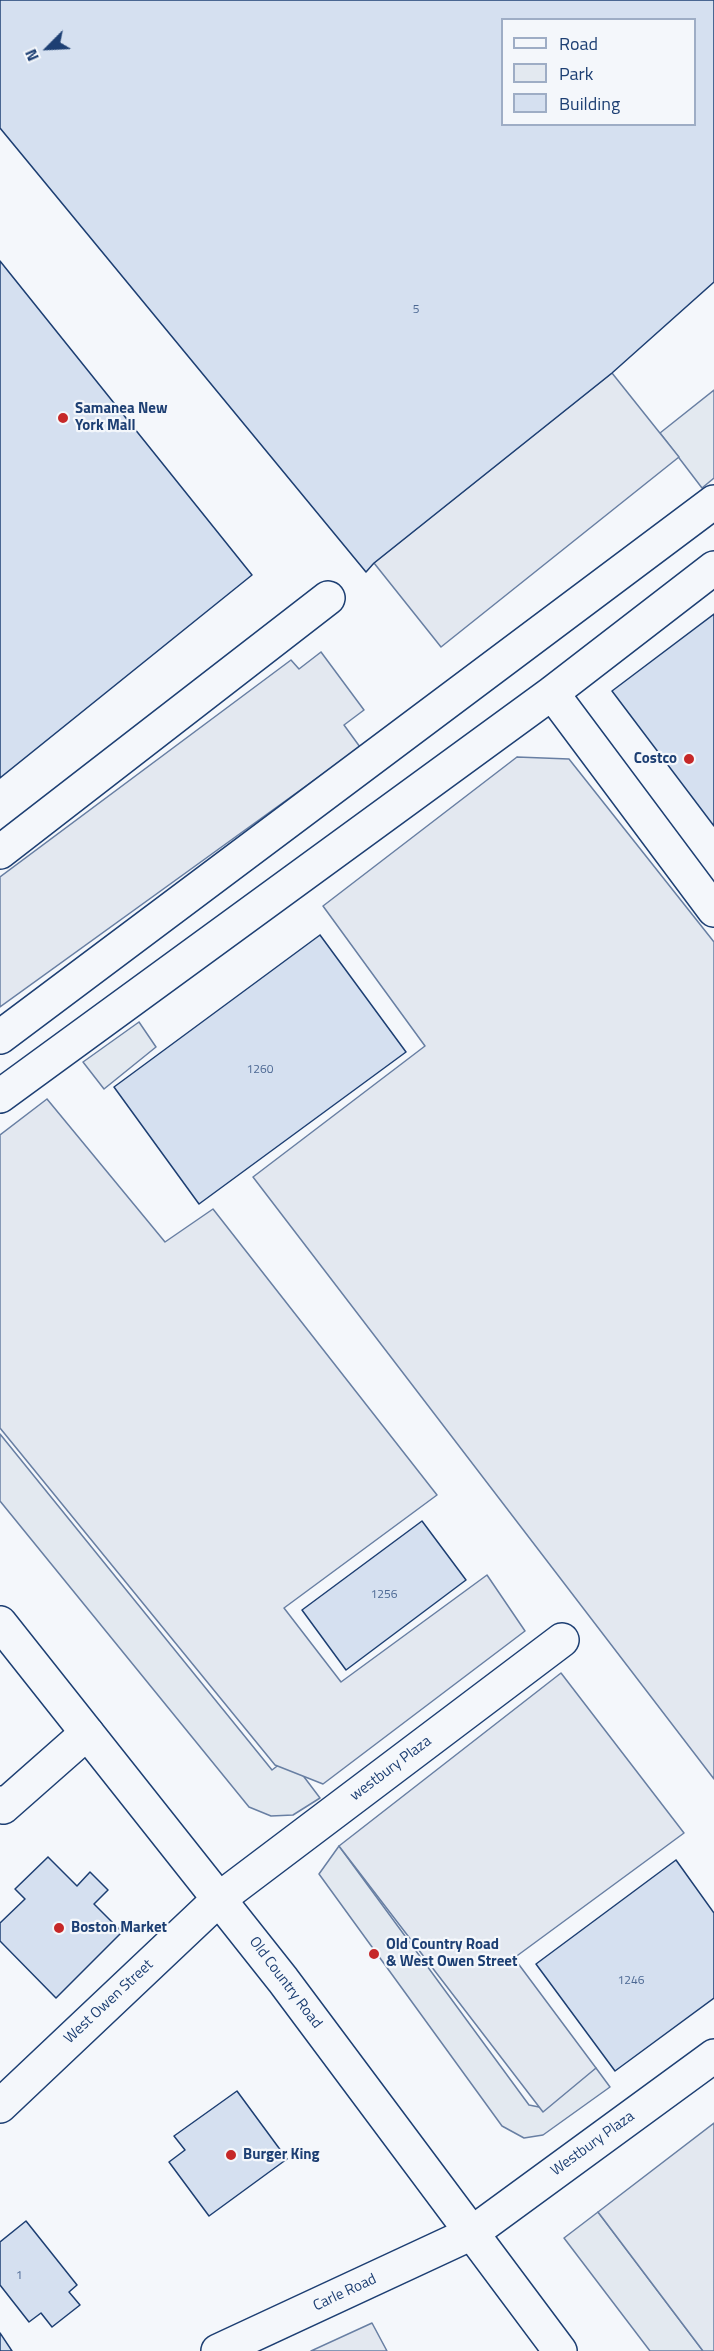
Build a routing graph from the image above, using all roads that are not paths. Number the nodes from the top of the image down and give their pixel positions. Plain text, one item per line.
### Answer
1 (714, 502) edge
2 (714, 568) edge
3 (328, 598) dead end
4 (552, 693) junction
5 (0, 852) edge
6 (714, 910) edge
7 (0, 1036) edge
8 (0, 1096) edge
9 (0, 1623) edge
10 (562, 1640) dead end
11 (87, 1733) junction
12 (0, 1803) edge
13 (219, 1899) junction
14 (714, 2056) edge
15 (0, 2106) edge
16 (472, 2233) junction
17 (218, 2351) edge
18 (560, 2351) edge

1 - 7 street
2 - 4 street
3 - 5 street
4 - 6 street
4 - 8 street
9 - 11 street, Old Country Road
10 - 13 street, westbury Plaza
11 - 12 street
11 - 13 street, Old Country Road
13 - 15 street, West Owen Street
13 - 16 street, Old Country Road
14 - 16 street, Westbury Plaza
16 - 17 street, Carle Road
16 - 18 street, Old Country Road

